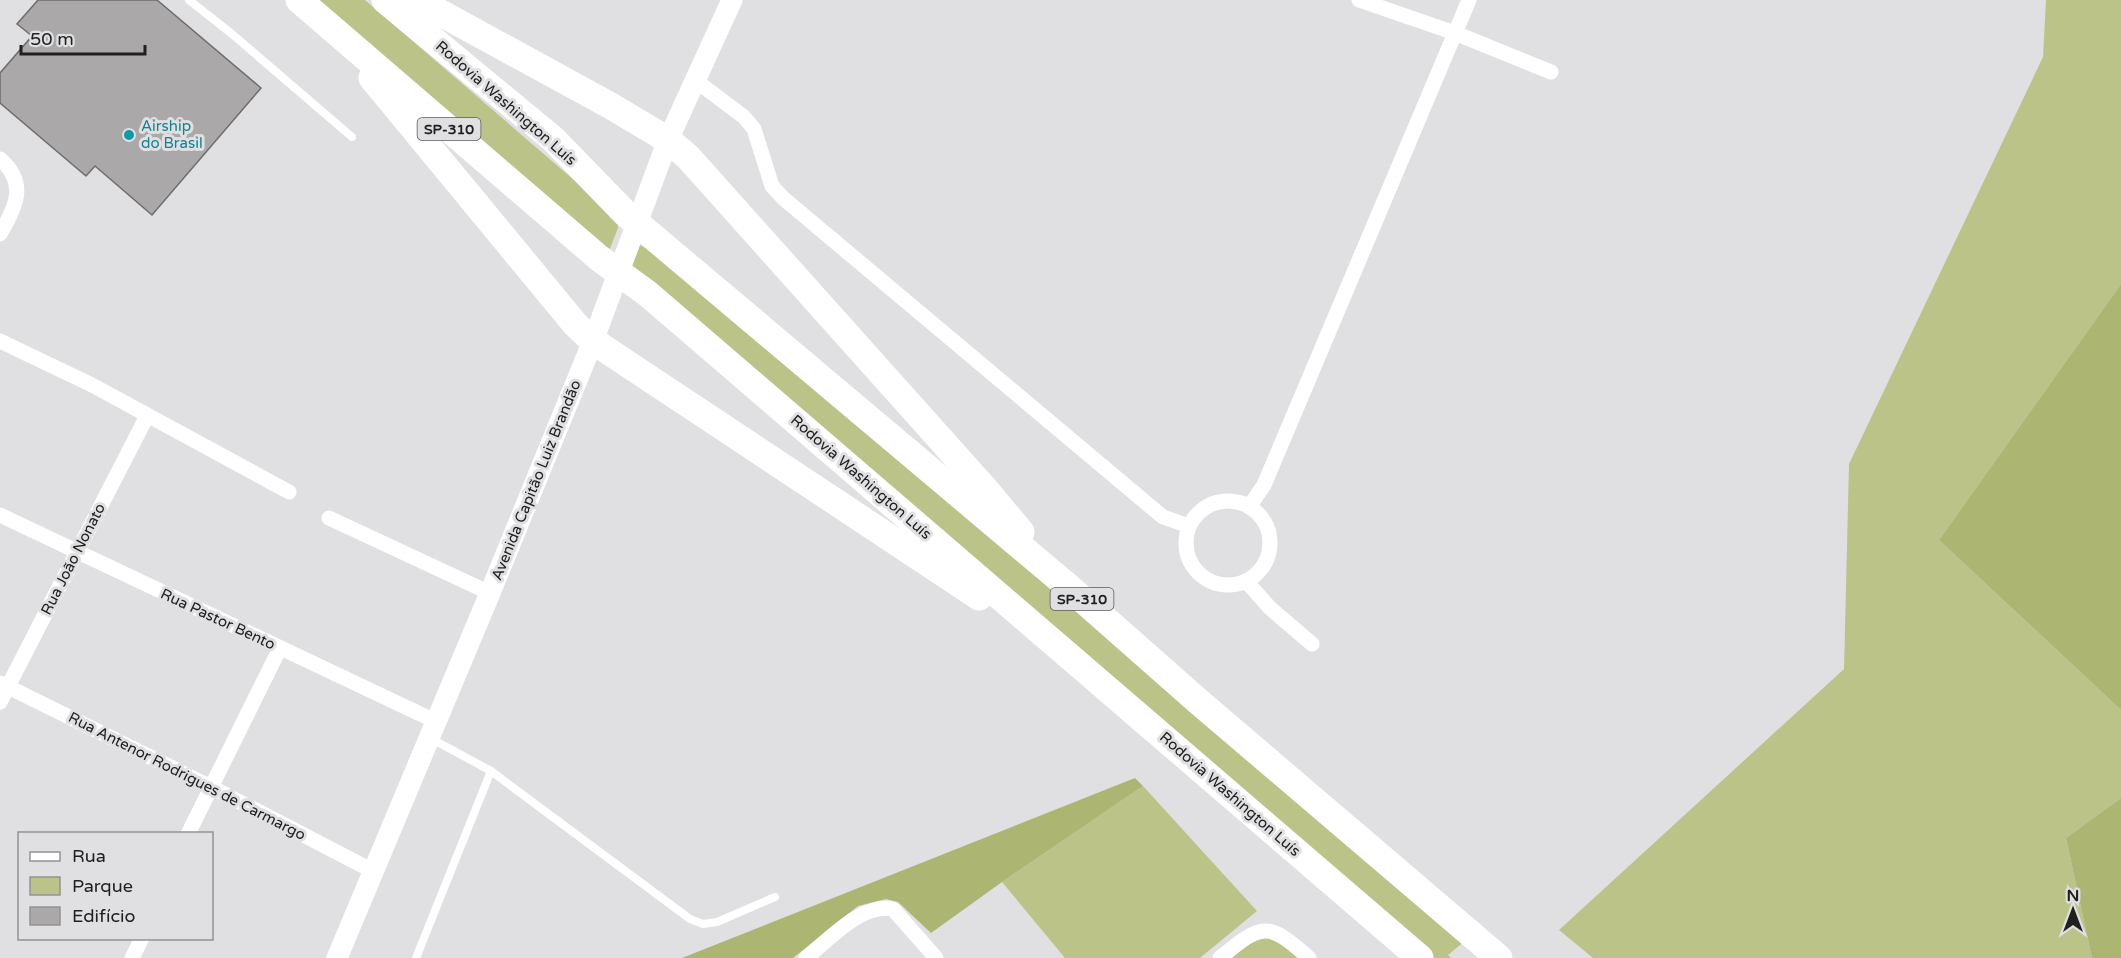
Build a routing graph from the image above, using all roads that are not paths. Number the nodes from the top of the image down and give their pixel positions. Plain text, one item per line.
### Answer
1 (189, 0) edge
2 (297, 0) edge
3 (385, 0) edge
4 (417, 0) edge
5 (732, 0) edge
6 (1359, 0) edge
7 (1469, 0) edge
8 (1455, 33) junction
9 (1551, 72) dead end
10 (695, 80) junction
11 (352, 137) dead end
12 (668, 140) junction
13 (0, 159) edge
14 (0, 234) edge
15 (0, 341) edge
16 (593, 341) junction
17 (147, 416) junction
18 (289, 492) dead end
19 (1249, 507) junction
20 (0, 515) edge
21 (329, 518) dead end
22 (1189, 526) junction
23 (77, 552) junction
24 (1246, 582) junction
25 (1064, 584) junction
26 (490, 593) junction
27 (1312, 644) dead end
28 (280, 648) junction
29 (1068, 655) junction
30 (4, 685) edge
31 (0, 702) edge
32 (432, 729) junction
33 (490, 771) junction
34 (211, 787) junction
35 (189, 832) edge
36 (373, 871) junction
37 (775, 897) dead end
38 (141, 940) edge
39 (132, 958) edge
40 (337, 958) edge
41 (416, 958) edge
42 (806, 958) edge
43 (936, 958) edge
44 (1220, 958) edge
45 (1310, 958) edge
46 (1420, 958) edge
47 (1499, 958) edge

1 - 11 lane
2 - 16 highway
2 - 29 highway, Rodovia Washington Luís / SP-310
3 - 25 highway, Rodovia Washington Luís / SP-310
4 - 12 highway
5 - 10 main road, Avenida Capitão Luiz Brandão
6 - 8 street
7 - 8 street
8 - 9 street
8 - 19 street
10 - 12 main road, Avenida Capitão Luiz Brandão
10 - 22 street
12 - 16 main road, Avenida Capitão Luiz Brandão
12 - 25 highway
13 - 14 street
15 - 17 street
16 - 26 main road, Avenida Capitão Luiz Brandão
16 - 29 highway
17 - 18 street
17 - 23 street, Rua João Nonato
19 - 22 street
19 - 24 street
20 - 23 street, Rua Pastor Bento
21 - 26 street
22 - 24 street
23 - 28 street, Rua Pastor Bento
23 - 30 street, Rua João Nonato
24 - 27 street
25 - 47 highway, Rodovia Washington Luís / SP-310
26 - 32 main road, Avenida Capitão Luiz Brandão
28 - 32 street, Rua Pastor Bento
28 - 34 street
29 - 46 highway, Rodovia Washington Luís / SP-310
30 - 31 street, Rua João Nonato
30 - 34 street, Rua Antenor Rodrigues de Carmargo
32 - 33 lane
32 - 36 main road, Avenida Capitão Luiz Brandão
33 - 37 lane
33 - 41 lane
34 - 35 street
34 - 36 street, Rua Antenor Rodrigues de Carmargo
36 - 40 main road, Avenida Capitão Luiz Brandão
38 - 39 street
42 - 43 street
44 - 45 street

